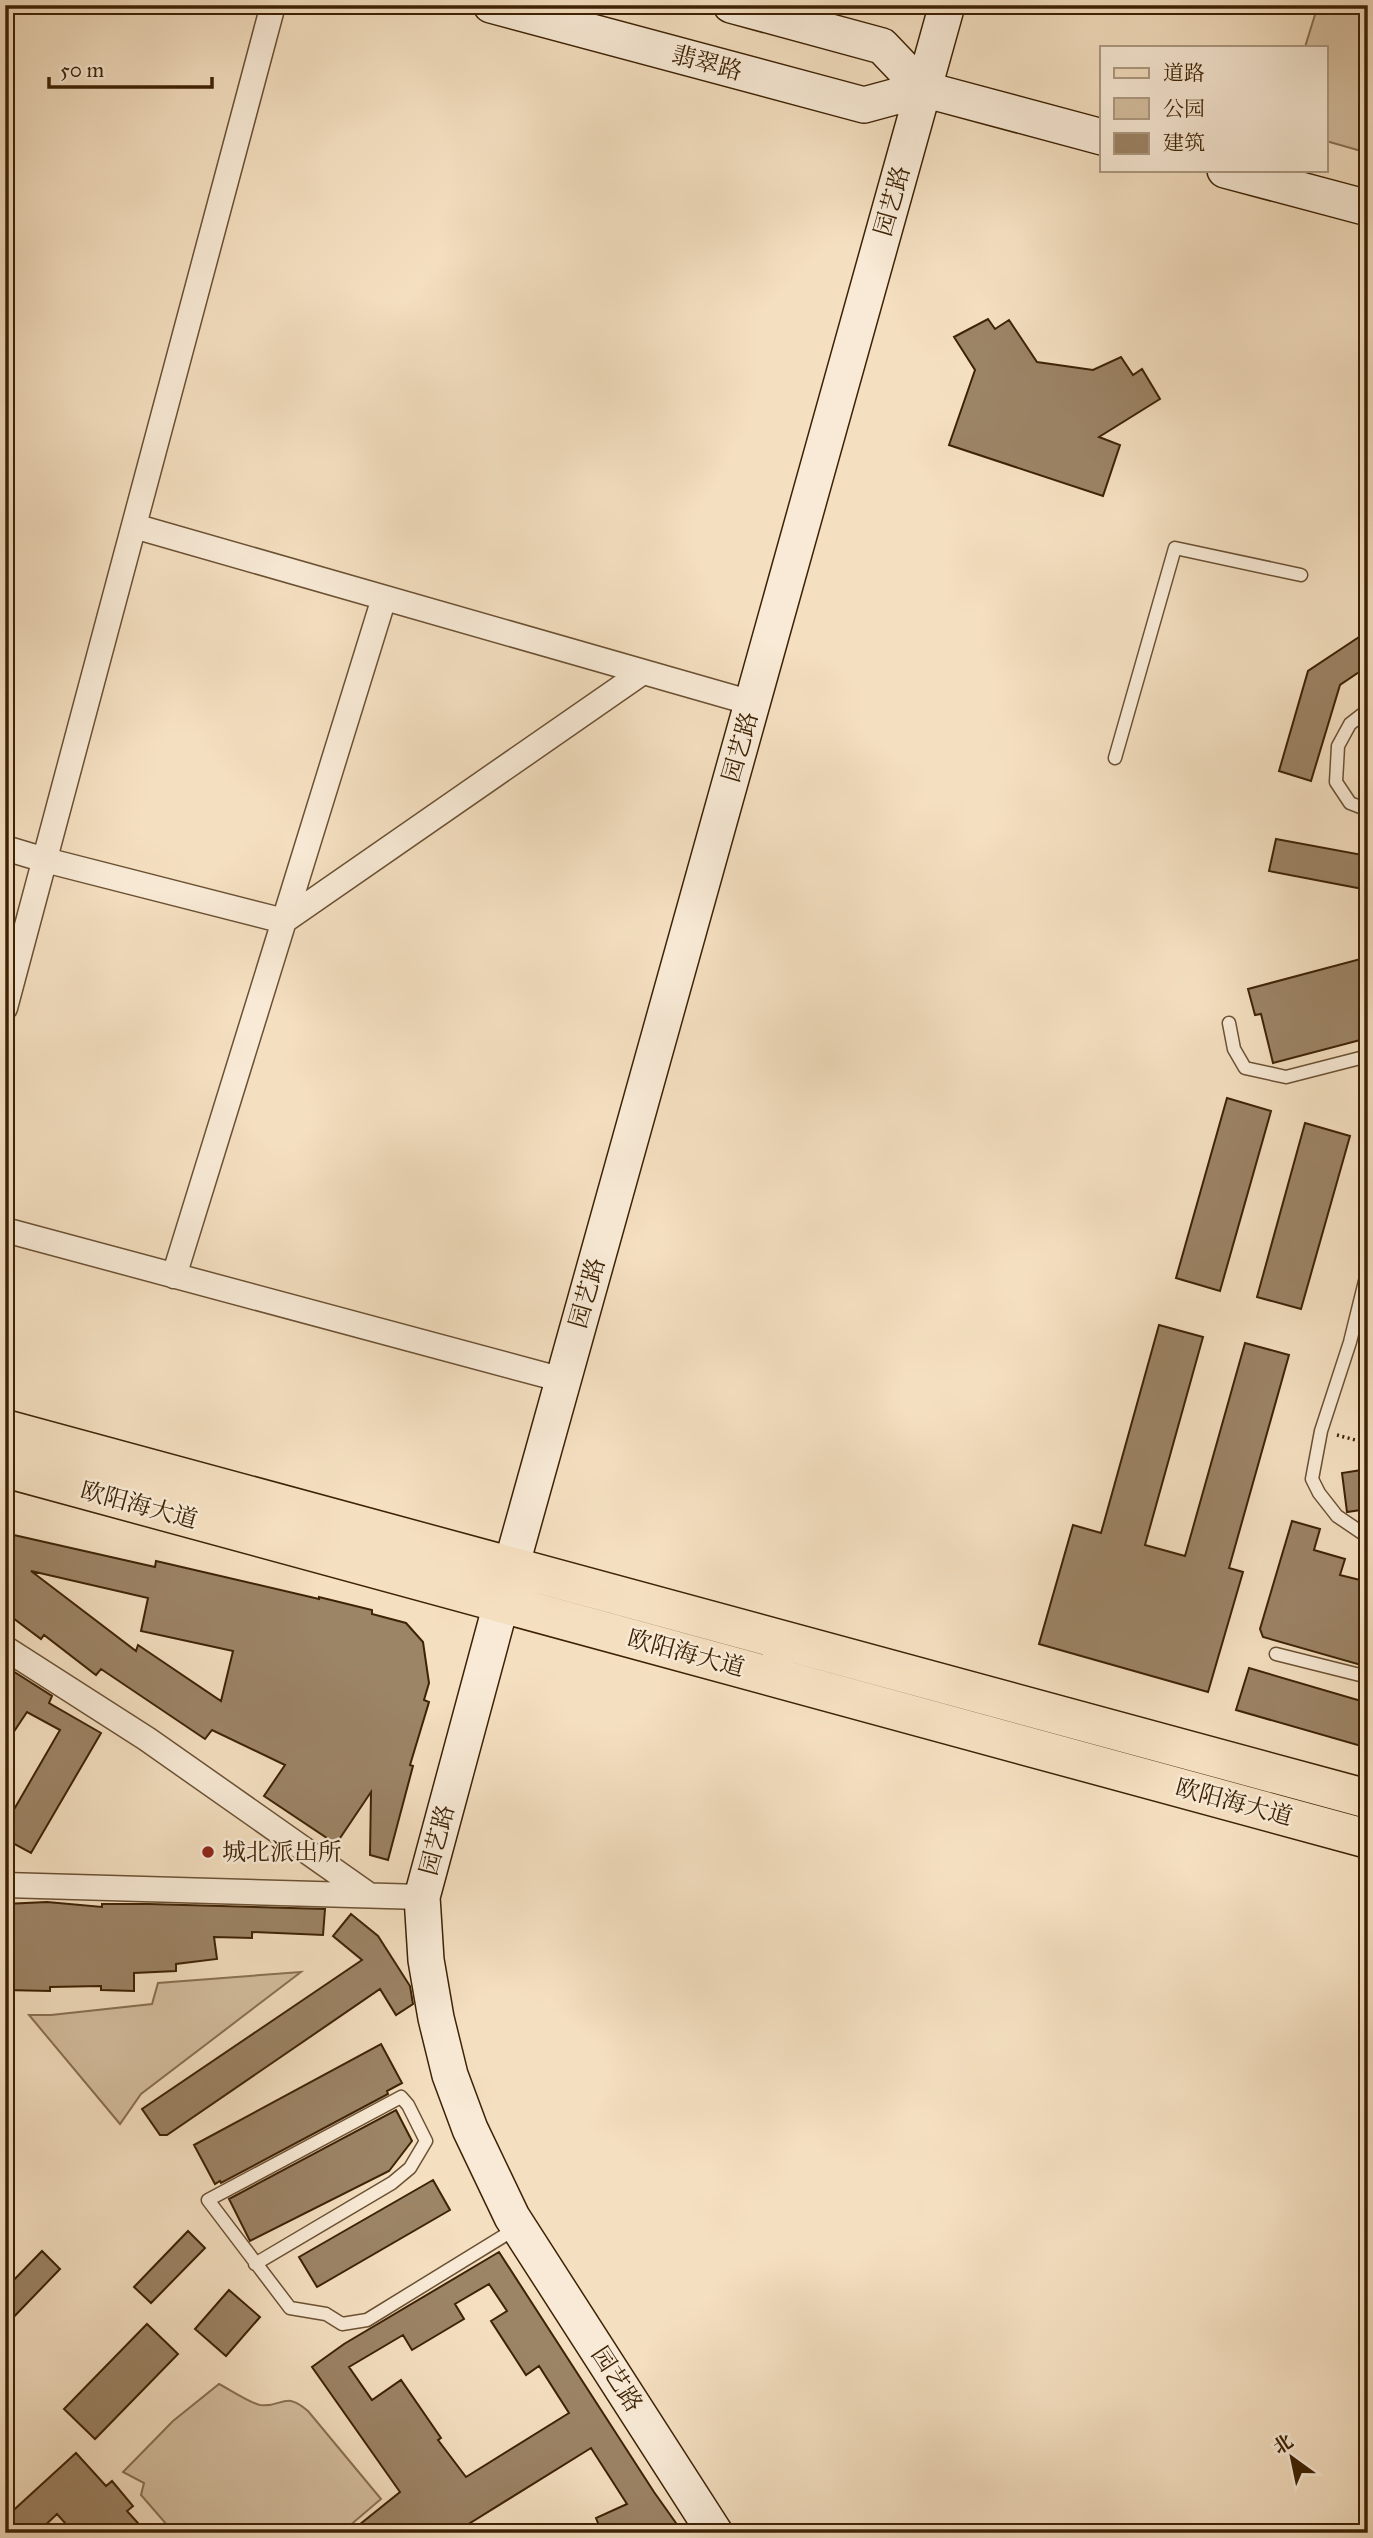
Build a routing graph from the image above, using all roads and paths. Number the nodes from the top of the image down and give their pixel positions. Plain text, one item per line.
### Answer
1 (273, 5) edge
2 (491, 5) edge
3 (731, 5) edge
4 (947, 5) edge
5 (923, 89) junction
6 (1100, 135) edge
7 (1233, 172) edge
8 (1368, 208) edge
9 (134, 526) junction
10 (1301, 575) dead end
11 (384, 598) junction
12 (643, 672) junction
13 (752, 703) junction
14 (1368, 710) edge
15 (1115, 758) dead end
16 (1368, 810) edge
17 (5, 848) edge
18 (45, 860) junction
19 (284, 921) junction
20 (5, 1008) edge
21 (1229, 1023) dead end
22 (1368, 1056) edge
23 (5, 1230) edge
24 (174, 1276) junction
25 (1367, 1277) edge
26 (563, 1380) junction
27 (5, 1429) edge
28 (1321, 1431) junction
29 (1368, 1440) edge
30 (5, 1468) edge
31 (1368, 1537) edge
32 (511, 1567) junction
33 (502, 1603) junction
34 (5, 1648) edge
35 (1276, 1654) dead end
36 (1368, 1677) edge
37 (1368, 1799) edge
38 (1368, 1839) edge
39 (5, 1885) edge
40 (369, 1895) junction
41 (422, 1897) junction
42 (518, 2227) junction
43 (255, 2264) junction
44 (715, 2533) edge

1 - 9 street
2 - 5 street, 翡翠路
3 - 5 street
4 - 5 street, 园艺路
5 - 6 street, 翡翠路
5 - 13 street, 园艺路
7 - 8 street
9 - 11 street
9 - 18 street
10 - 15 lane
11 - 12 street
11 - 19 street
12 - 13 street
12 - 19 street
13 - 26 street, 园艺路
14 - 16 lane
17 - 18 street
18 - 19 street
18 - 20 street
19 - 24 street
21 - 22 lane
23 - 24 street
24 - 26 street
25 - 28 lane
26 - 32 street, 园艺路
27 - 32 main road, 欧阳海大道
28 - 29 path
28 - 31 lane
30 - 33 main road, 欧阳海大道
32 - 33 street, 园艺路
32 - 37 main road, 欧阳海大道
33 - 38 main road, 欧阳海大道
33 - 41 street, 园艺路
34 - 40 street
35 - 36 lane
39 - 40 street
40 - 41 street
41 - 42 street, 园艺路
42 - 43 lane
42 - 44 street, 园艺路
43 - 43 lane

